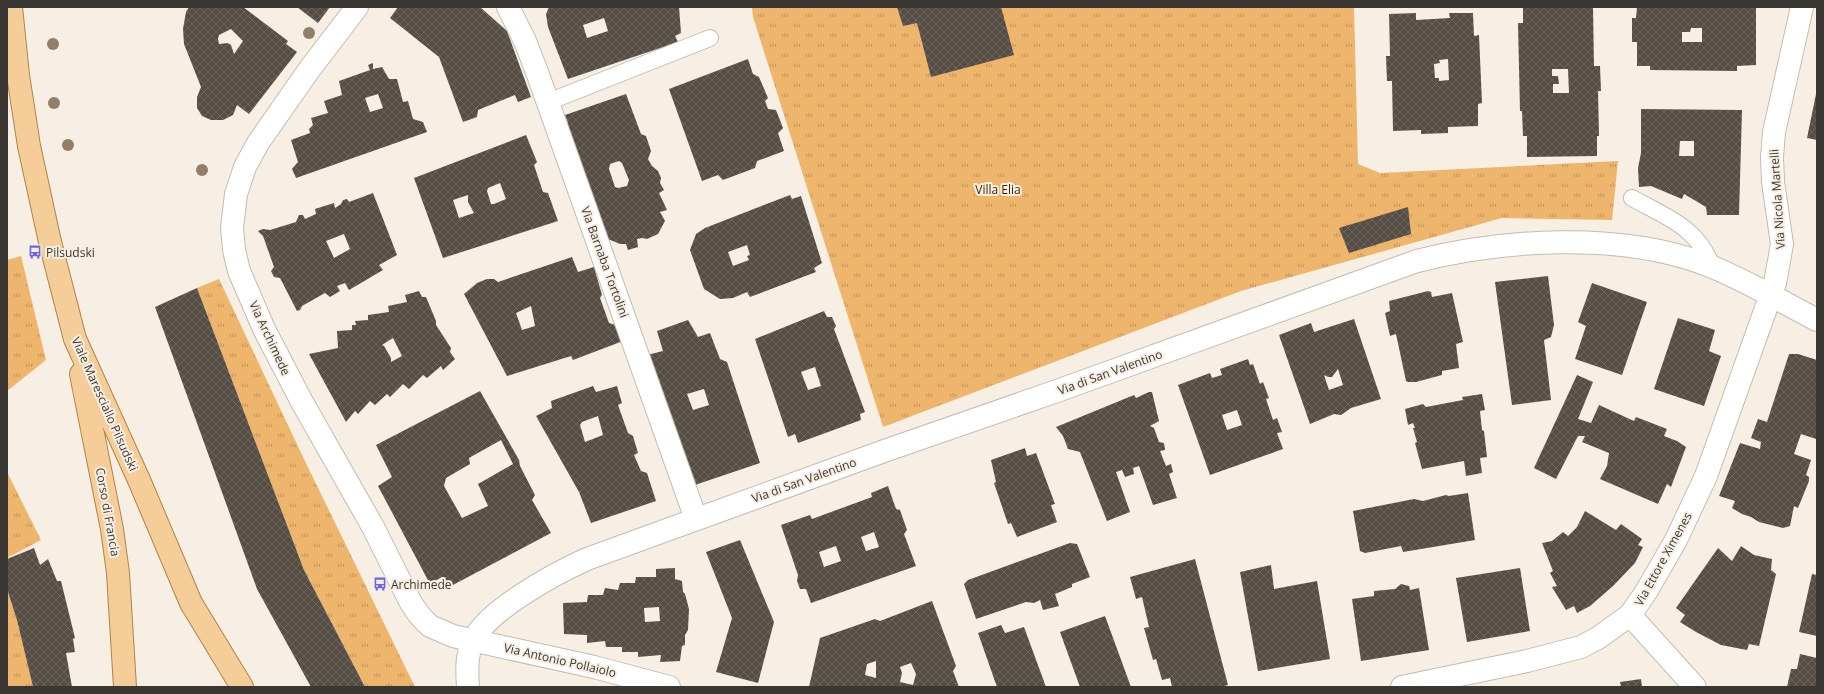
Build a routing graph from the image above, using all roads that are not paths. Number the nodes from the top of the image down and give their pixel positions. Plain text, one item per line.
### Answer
1 (357, 7) edge
2 (508, 7) edge
3 (1802, 7) edge
4 (10, 14) edge
5 (710, 38) dead end
6 (548, 102) junction
7 (1632, 198) dead end
8 (1712, 267) junction
9 (1771, 297) junction
10 (1817, 320) edge
11 (74, 339) junction
12 (696, 519) junction
13 (191, 602) junction
14 (1630, 615) junction
15 (473, 640) junction
16 (125, 687) edge
17 (226, 687) edge
18 (242, 687) edge
19 (468, 687) edge
20 (669, 687) edge
21 (1402, 687) edge
22 (1695, 687) edge

1 - 15 street, Via Archimede
2 - 6 street, Via Barnaba Tortolini
3 - 9 street, Via Nicola Martelli
4 - 11 main road, Viale Maresciallo Pilsudski
5 - 6 lane
6 - 12 street, Via Barnaba Tortolini
7 - 8 lane
8 - 9 street, Via di San Valentino
8 - 12 street, Via di San Valentino
9 - 10 street, Via di San Valentino
9 - 14 street, Via Ettore Ximenes
11 - 13 main road, Viale Maresciallo Pilsudski
11 - 16 main road, Corso di Francia
12 - 15 street, Via di San Valentino
13 - 17 main road
13 - 18 main road, Viale Maresciallo Pilsudski
14 - 21 street, Via Ettore Ximenes
14 - 22 street
15 - 19 street, Via di San Valentino
15 - 20 street, Via Antonio Pollaiolo

